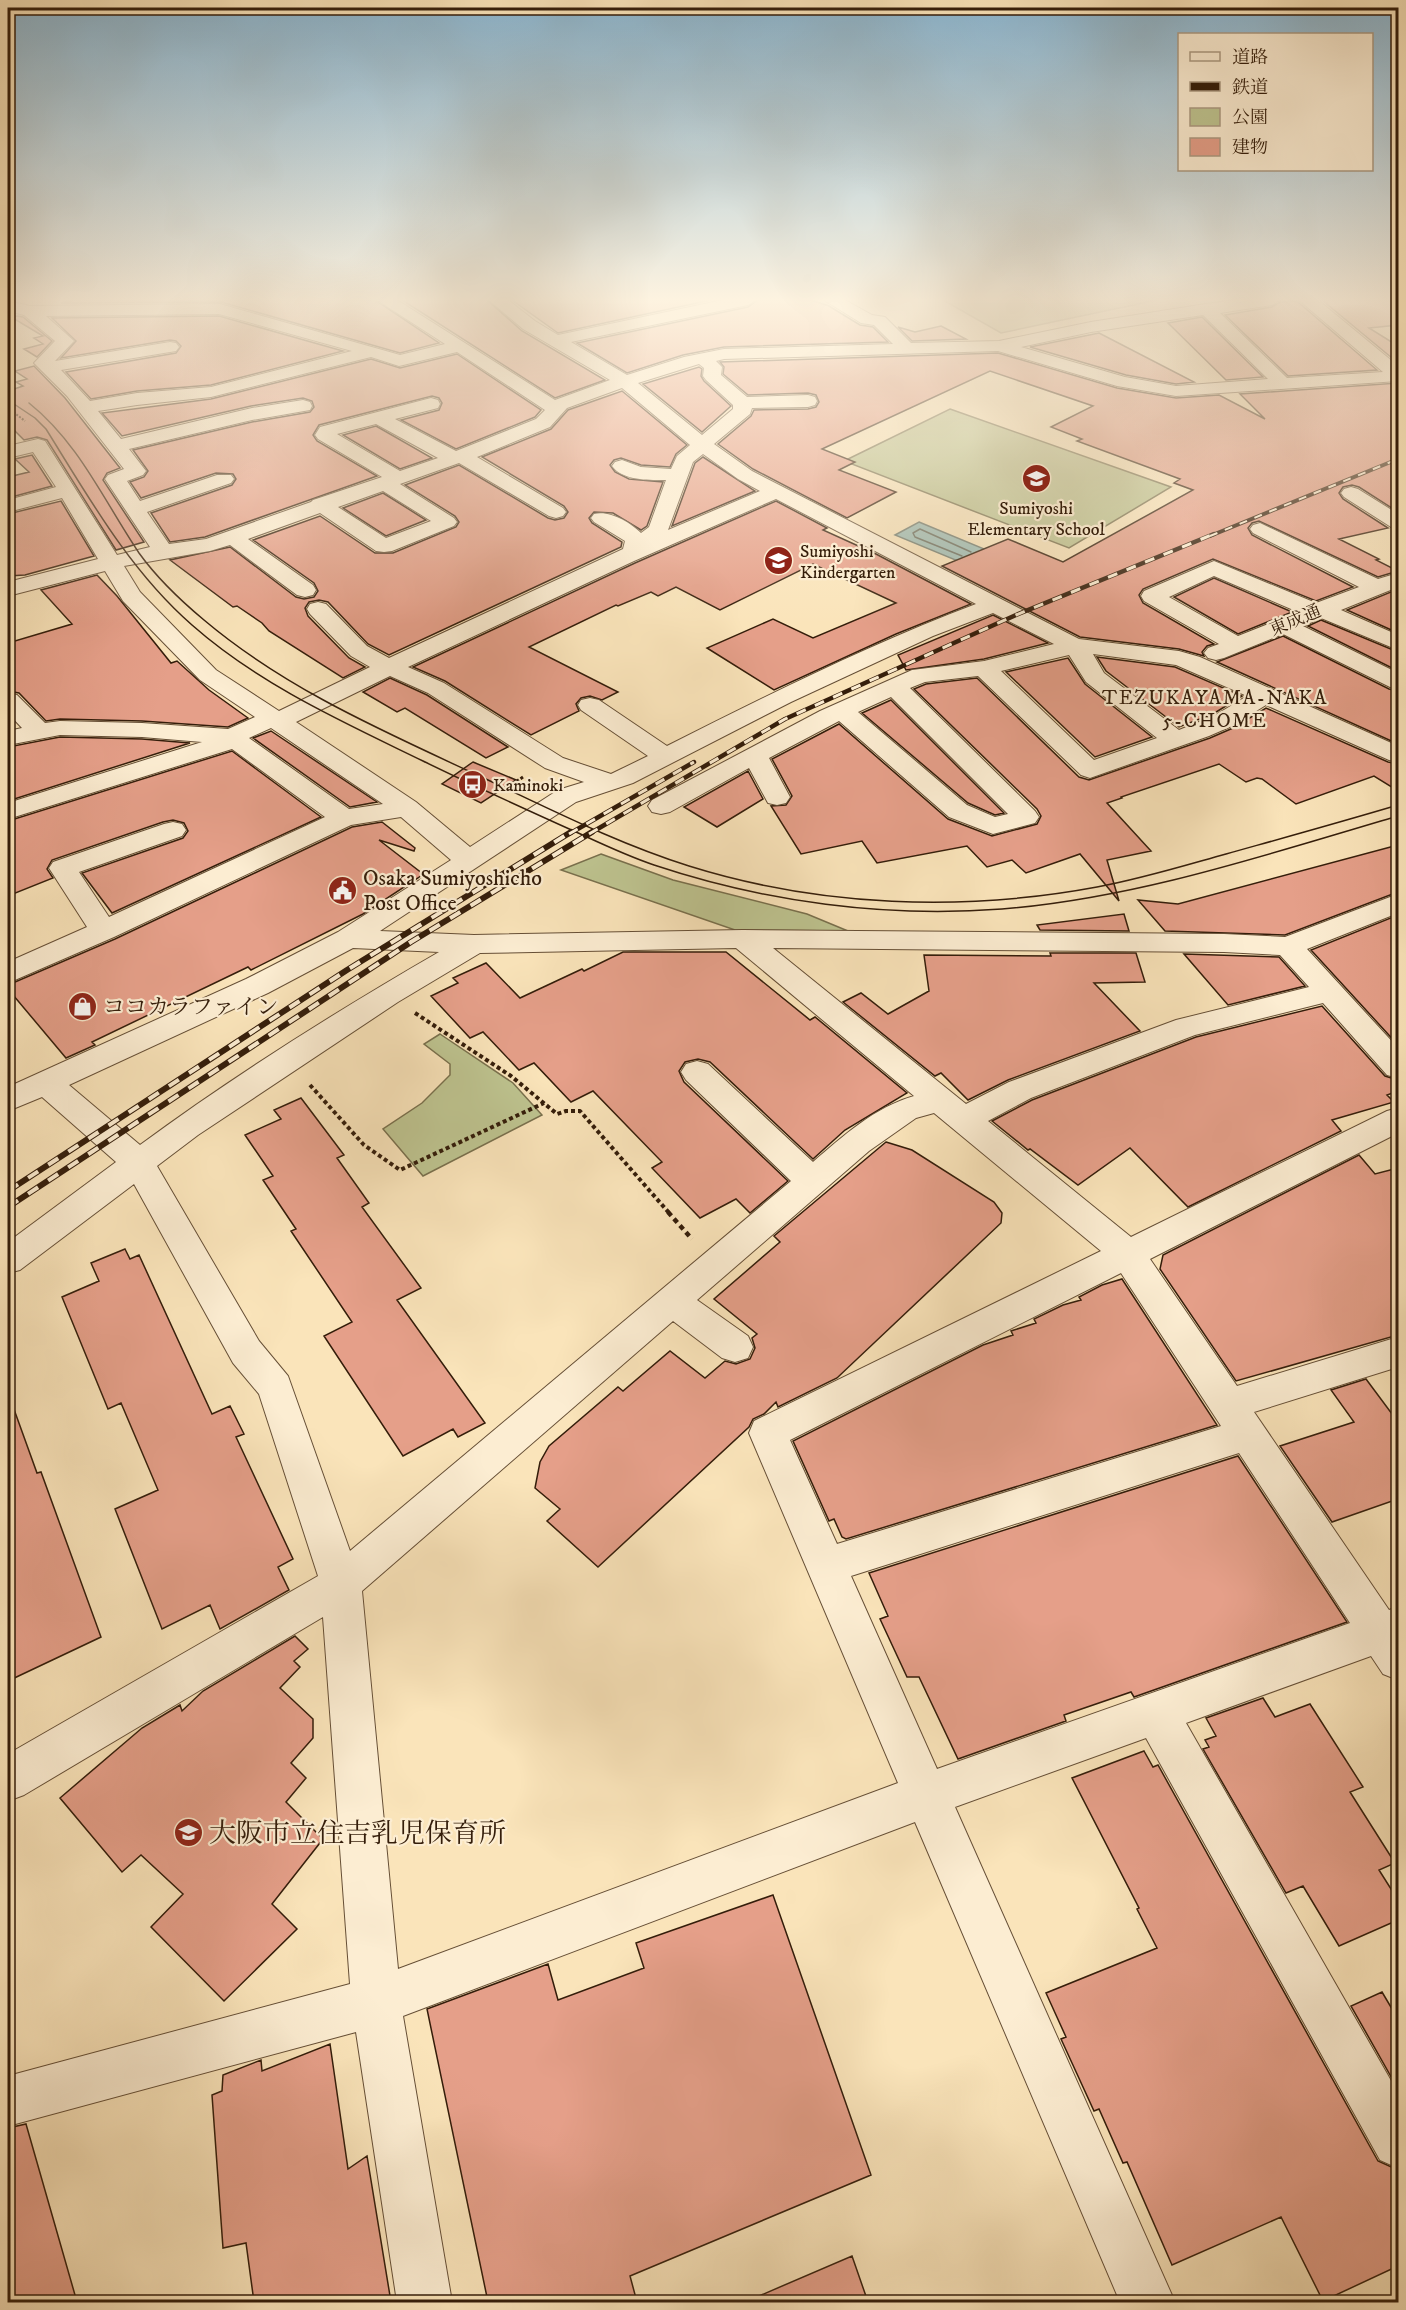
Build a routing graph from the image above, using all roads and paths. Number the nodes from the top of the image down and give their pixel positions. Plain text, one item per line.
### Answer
1 (84, 408) edge
2 (292, 408) edge
3 (416, 408) edge
4 (555, 408) edge
5 (657, 408) edge
6 (742, 408) edge
7 (379, 418) junction
8 (702, 445) junction
9 (116, 446) junction
10 (8, 452) edge
11 (457, 457) junction
12 (153, 458) dead end
13 (130, 463) junction
14 (622, 465) dead end
15 (677, 475) junction
16 (224, 479) dead end
17 (391, 480) junction
18 (68, 490) junction
19 (775, 492) junction
20 (1352, 493) dead end
21 (320, 504) junction
22 (8, 506) edge
23 (135, 509) junction
24 (556, 512) dead end
25 (601, 518) dead end
26 (1398, 523) edge
27 (1260, 529) dead end
28 (232, 537) junction
29 (162, 550) junction
30 (631, 550) junction
31 (1304, 552) junction
32 (1283, 560) dead end
33 (111, 562) junction
34 (1392, 582) edge
35 (8, 589) edge
36 (305, 590) dead end
37 (994, 604) junction
38 (318, 609) dead end
39 (1318, 610) junction
40 (1283, 625) junction
41 (1398, 642) edge
42 (1236, 644) junction
43 (1073, 645) junction
44 (1192, 662) junction
45 (388, 667) junction
46 (984, 668) junction
47 (1398, 682) edge
48 (895, 687) junction
49 (1263, 696) junction
50 (8, 700) edge
51 (590, 705) dead end
52 (842, 710) junction
53 (276, 719) junction
54 (39, 731) junction
55 (8, 738) edge
56 (233, 738) junction
57 (1175, 739) junction
58 (1398, 754) edge
59 (755, 755) junction
60 (665, 756) junction
61 (609, 782) junction
62 (777, 797) dead end
63 (661, 806) dead end
64 (407, 808) junction
65 (8, 811) edge
66 (344, 818) junction
67 (173, 830) dead end
68 (469, 861) junction
69 (1398, 903) edge
70 (104, 931) junction
71 (348, 939) junction
72 (742, 939) junction
73 (474, 944) junction
74 (1288, 946) junction
75 (8, 973) edge
76 (1329, 992) junction
77 (387, 995) junction
78 (289, 1059) junction
79 (1398, 1067) edge
80 (697, 1072) dead end
81 (46, 1083) junction
82 (8, 1100) edge
83 (544, 1103) junction
84 (950, 1110) junction
85 (1398, 1119) edge
86 (138, 1162) junction
87 (812, 1181) junction
88 (1127, 1253) junction
89 (8, 1260) edge
90 (716, 1262) junction
91 (673, 1302) junction
92 (735, 1347) dead end
93 (1398, 1352) edge
94 (1238, 1420) junction
95 (826, 1565) junction
96 (340, 1584) junction
97 (1392, 1640) edge
98 (1156, 1713) junction
99 (8, 1779) edge
100 (927, 1795) junction
101 (376, 2002) junction
102 (8, 2101) edge
103 (1398, 2142) edge
104 (425, 2302) edge
105 (1148, 2302) edge

1 - 9 street
2 - 9 street
3 - 7 street
4 - 11 street
5 - 8 street
6 - 8 street
7 - 11 street
7 - 17 street
8 - 15 street
8 - 19 street
9 - 13 street
10 - 18 street
11 - 17 street
11 - 24 street
12 - 13 street
13 - 23 street
14 - 15 street
15 - 30 street
16 - 23 street
17 - 21 street
17 - 21 street
18 - 22 street
18 - 33 street
19 - 30 street
19 - 37 street
20 - 26 street
21 - 28 street
23 - 29 street
25 - 30 street
27 - 31 street
28 - 29 street
28 - 36 street
29 - 33 street
30 - 45 street
31 - 32 street
31 - 34 street
33 - 35 street
33 - 53 street
34 - 39 street, 東成通
37 - 43 street
37 - 60 street
38 - 45 street
39 - 40 street, 東成通
39 - 41 street
39 - 42 street
40 - 42 street, 東成通
40 - 47 street
42 - 44 street, 東成通
43 - 44 street
43 - 46 street
43 - 57 street
44 - 49 street
45 - 53 street
45 - 61 street
46 - 48 street
46 - 57 street
48 - 52 street
48 - 52 street
49 - 57 street
49 - 58 street
50 - 54 street
51 - 60 street
52 - 59 street
53 - 56 street
53 - 64 street
54 - 55 street
54 - 56 street
56 - 65 street
56 - 66 street
59 - 62 street
59 - 63 street
60 - 61 street
61 - 68 street
64 - 66 street
64 - 68 street
66 - 70 street
67 - 70 street
68 - 71 street
69 - 74 street
70 - 75 street
71 - 73 street
71 - 81 street
72 - 73 street
72 - 74 street
72 - 84 street
73 - 77 street
74 - 76 street
76 - 79 street
76 - 84 street
77 - 78 street
77 - 83 path
78 - 83 path
78 - 86 street
80 - 87 street
81 - 82 street
81 - 86 street
83 - 90 path
84 - 87 street
84 - 88 street
85 - 88 street
86 - 89 street
86 - 96 street
87 - 90 street
88 - 94 street
88 - 95 street
90 - 91 street
91 - 92 street
91 - 96 street
93 - 94 street
94 - 95 street
94 - 97 street
95 - 100 street
96 - 99 street
96 - 101 street
97 - 98 street
98 - 100 street
98 - 103 street
100 - 101 street
100 - 105 street
101 - 102 street
101 - 104 street

